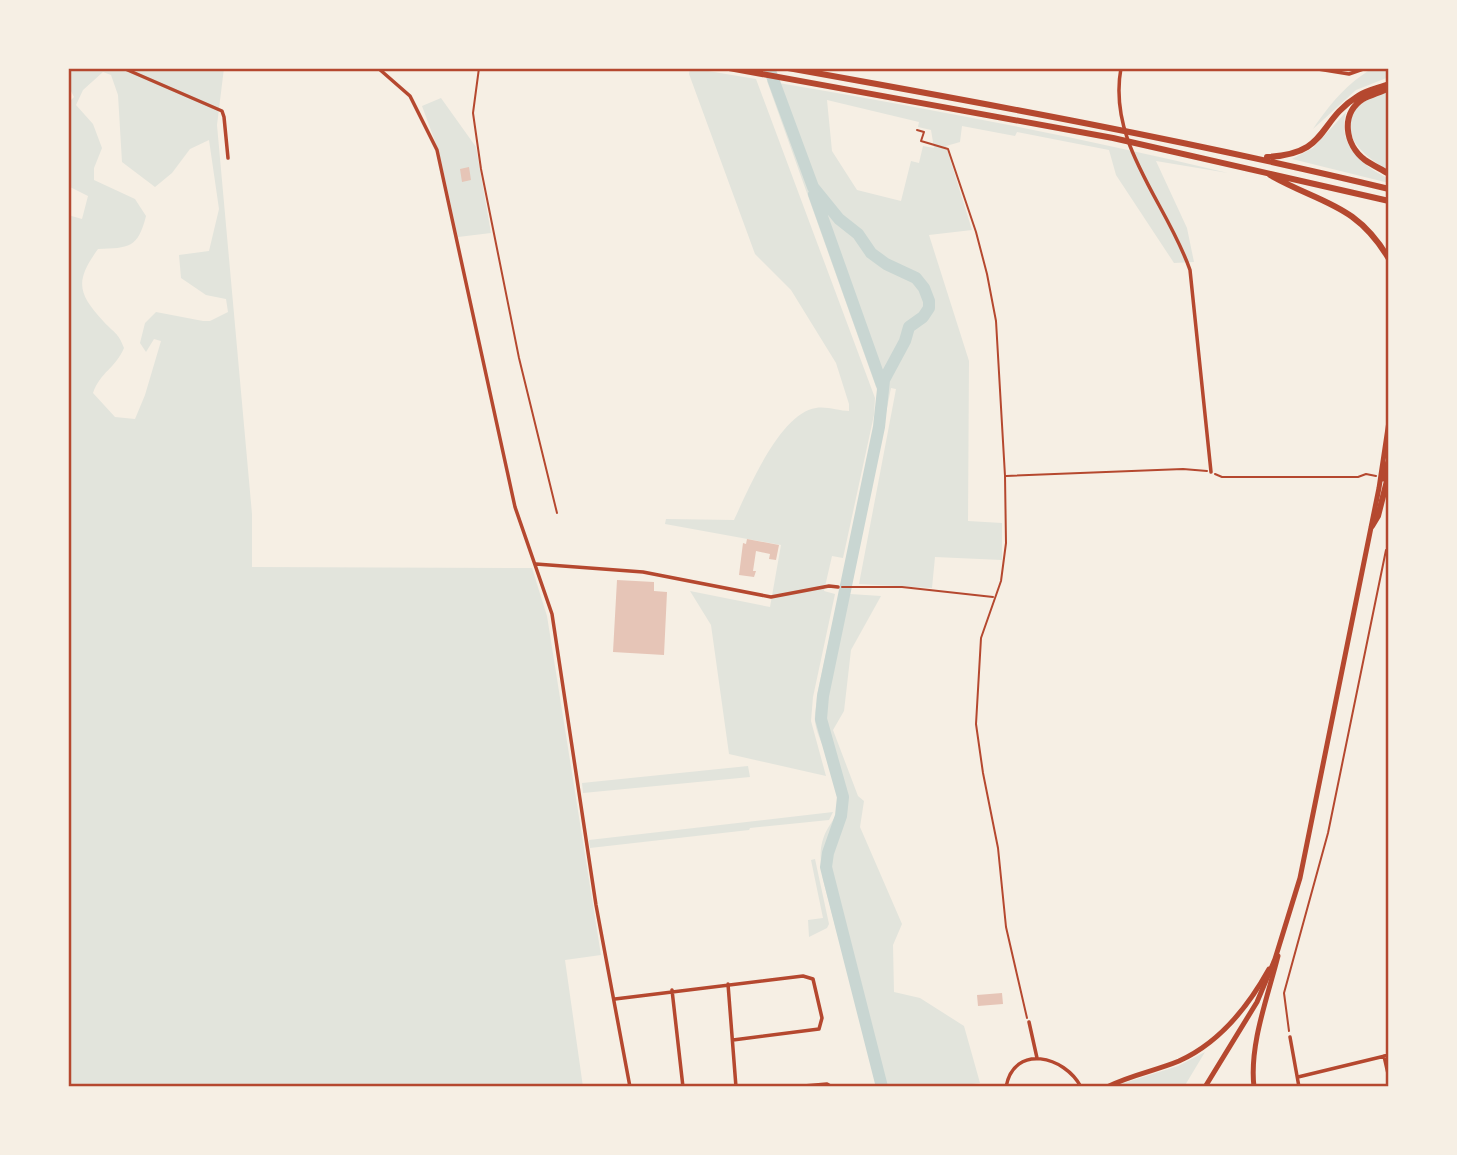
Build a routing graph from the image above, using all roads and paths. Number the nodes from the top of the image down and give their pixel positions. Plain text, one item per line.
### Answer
1 (123, 68) edge
2 (378, 68) edge
3 (479, 68) edge
4 (729, 68) edge
5 (788, 68) edge
6 (1121, 68) edge
7 (1312, 68) edge
8 (1366, 68) edge
9 (1389, 86) edge
10 (917, 130) dead end
11 (228, 158) dead end
12 (1257, 158) junction
13 (1263, 171) junction
14 (1389, 174) edge
15 (1389, 189) edge
16 (1389, 203) edge
17 (1389, 259) edge
18 (1389, 421) edge
19 (1386, 463) edge
20 (1212, 472) junction
21 (1389, 473) edge
22 (1005, 476) junction
23 (1378, 476) dead end
24 (1382, 489) junction
25 (557, 513) dead end
26 (1372, 526) joint
27 (1389, 550) edge
28 (536, 564) junction
29 (839, 587) joint
30 (994, 597) junction
31 (1286, 926) junction
32 (1275, 959) junction
33 (728, 984) junction
34 (672, 990) junction
35 (615, 999) junction
36 (1029, 1022) joint
37 (1290, 1037) joint
38 (733, 1040) junction
39 (1386, 1056) edge
40 (1038, 1058) junction
41 (1298, 1077) junction
42 (1389, 1078) edge
43 (1078, 1082) junction
44 (630, 1087) edge
45 (683, 1087) edge
46 (737, 1087) edge
47 (792, 1087) edge
48 (832, 1087) edge
49 (1006, 1087) edge
50 (1081, 1087) edge
51 (1087, 1087) edge
52 (1107, 1087) edge
53 (1205, 1087) edge
54 (1254, 1087) edge
55 (1299, 1087) edge

1 - 11 street
2 - 28 street
3 - 25 path
4 - 13 highway
5 - 12 highway
6 - 20 street
7 - 8 street
9 - 12 highway
9 - 14 highway
10 - 22 path
12 - 15 highway
13 - 16 highway
13 - 17 highway
18 - 19 main road
19 - 24 main road
20 - 22 path
20 - 23 path
21 - 24 highway
22 - 30 path
24 - 26 highway
26 - 31 main road
27 - 37 path
28 - 29 street
28 - 35 street
29 - 30 path
30 - 36 path
31 - 32 main road
31 - 54 main road
32 - 52 main road
32 - 53 main road
33 - 34 street
33 - 38 street
33 - 38 street
34 - 35 street
34 - 45 street
35 - 44 street
36 - 40 street
37 - 41 street
38 - 46 street
39 - 41 street
39 - 42 street
40 - 43 street
40 - 49 street
41 - 55 street
43 - 50 street
43 - 51 street
47 - 48 street

